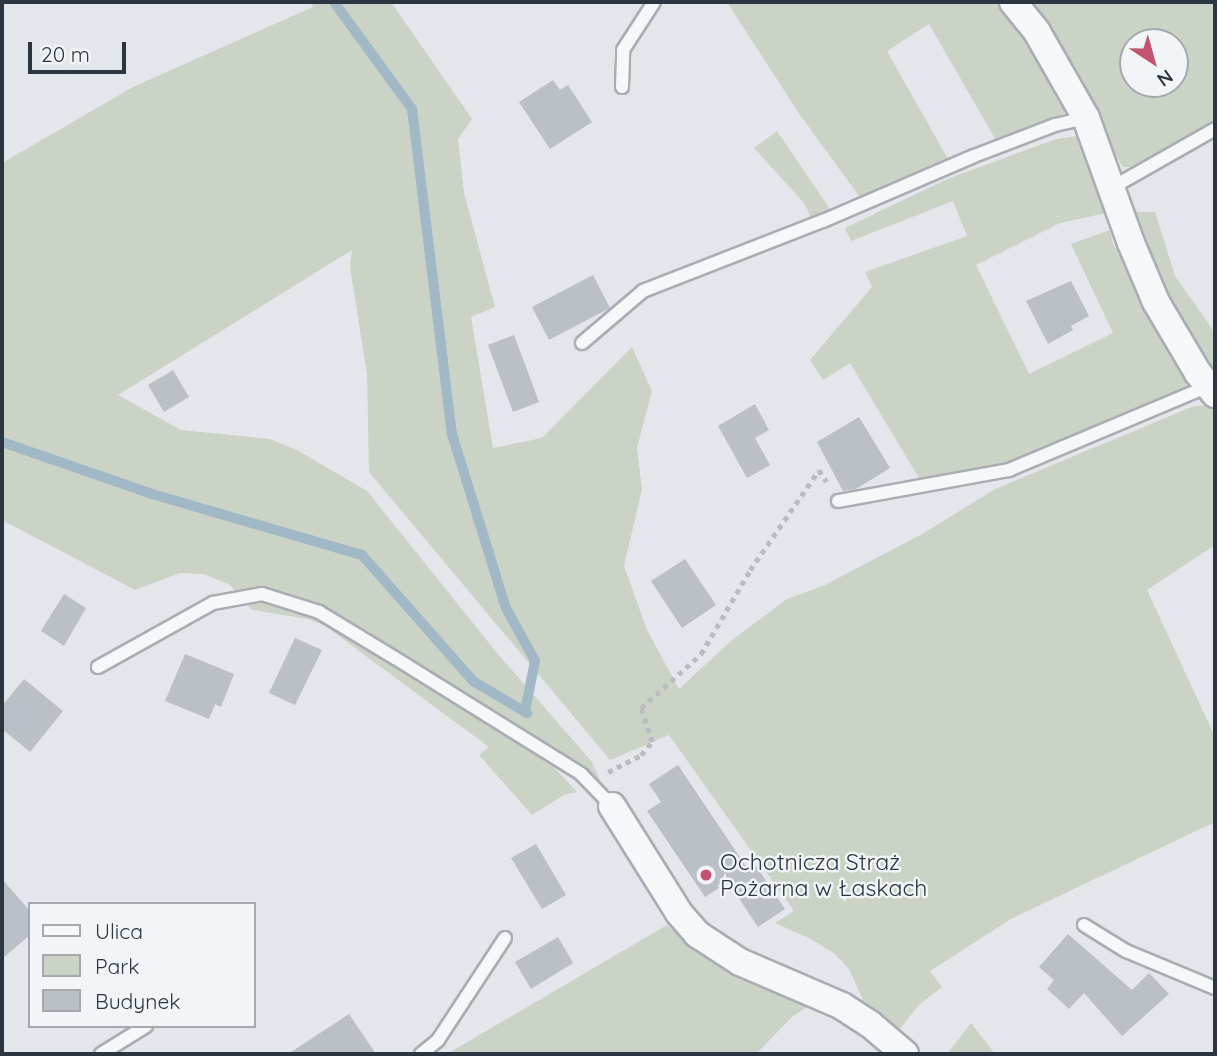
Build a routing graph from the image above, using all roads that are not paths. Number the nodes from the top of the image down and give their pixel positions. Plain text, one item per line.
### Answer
1 (654, 2) edge
2 (1013, 2) edge
3 (622, 87) dead end
4 (1086, 118) junction
5 (1215, 129) edge
6 (1113, 187) junction
7 (582, 343) dead end
8 (1212, 390) edge
9 (838, 501) road end
10 (98, 667) dead end
11 (612, 806) joint
12 (1084, 925) dead end
13 (505, 938) dead end
14 (1215, 988) edge
15 (143, 1028) edge
16 (101, 1054) edge
17 (421, 1054) edge
18 (905, 1054) edge

1 - 3 lane
2 - 4 street
4 - 6 street
4 - 7 lane
5 - 6 lane
6 - 8 street
8 - 9 lane
10 - 11 lane
11 - 18 street
12 - 14 lane
13 - 17 lane
15 - 16 lane

